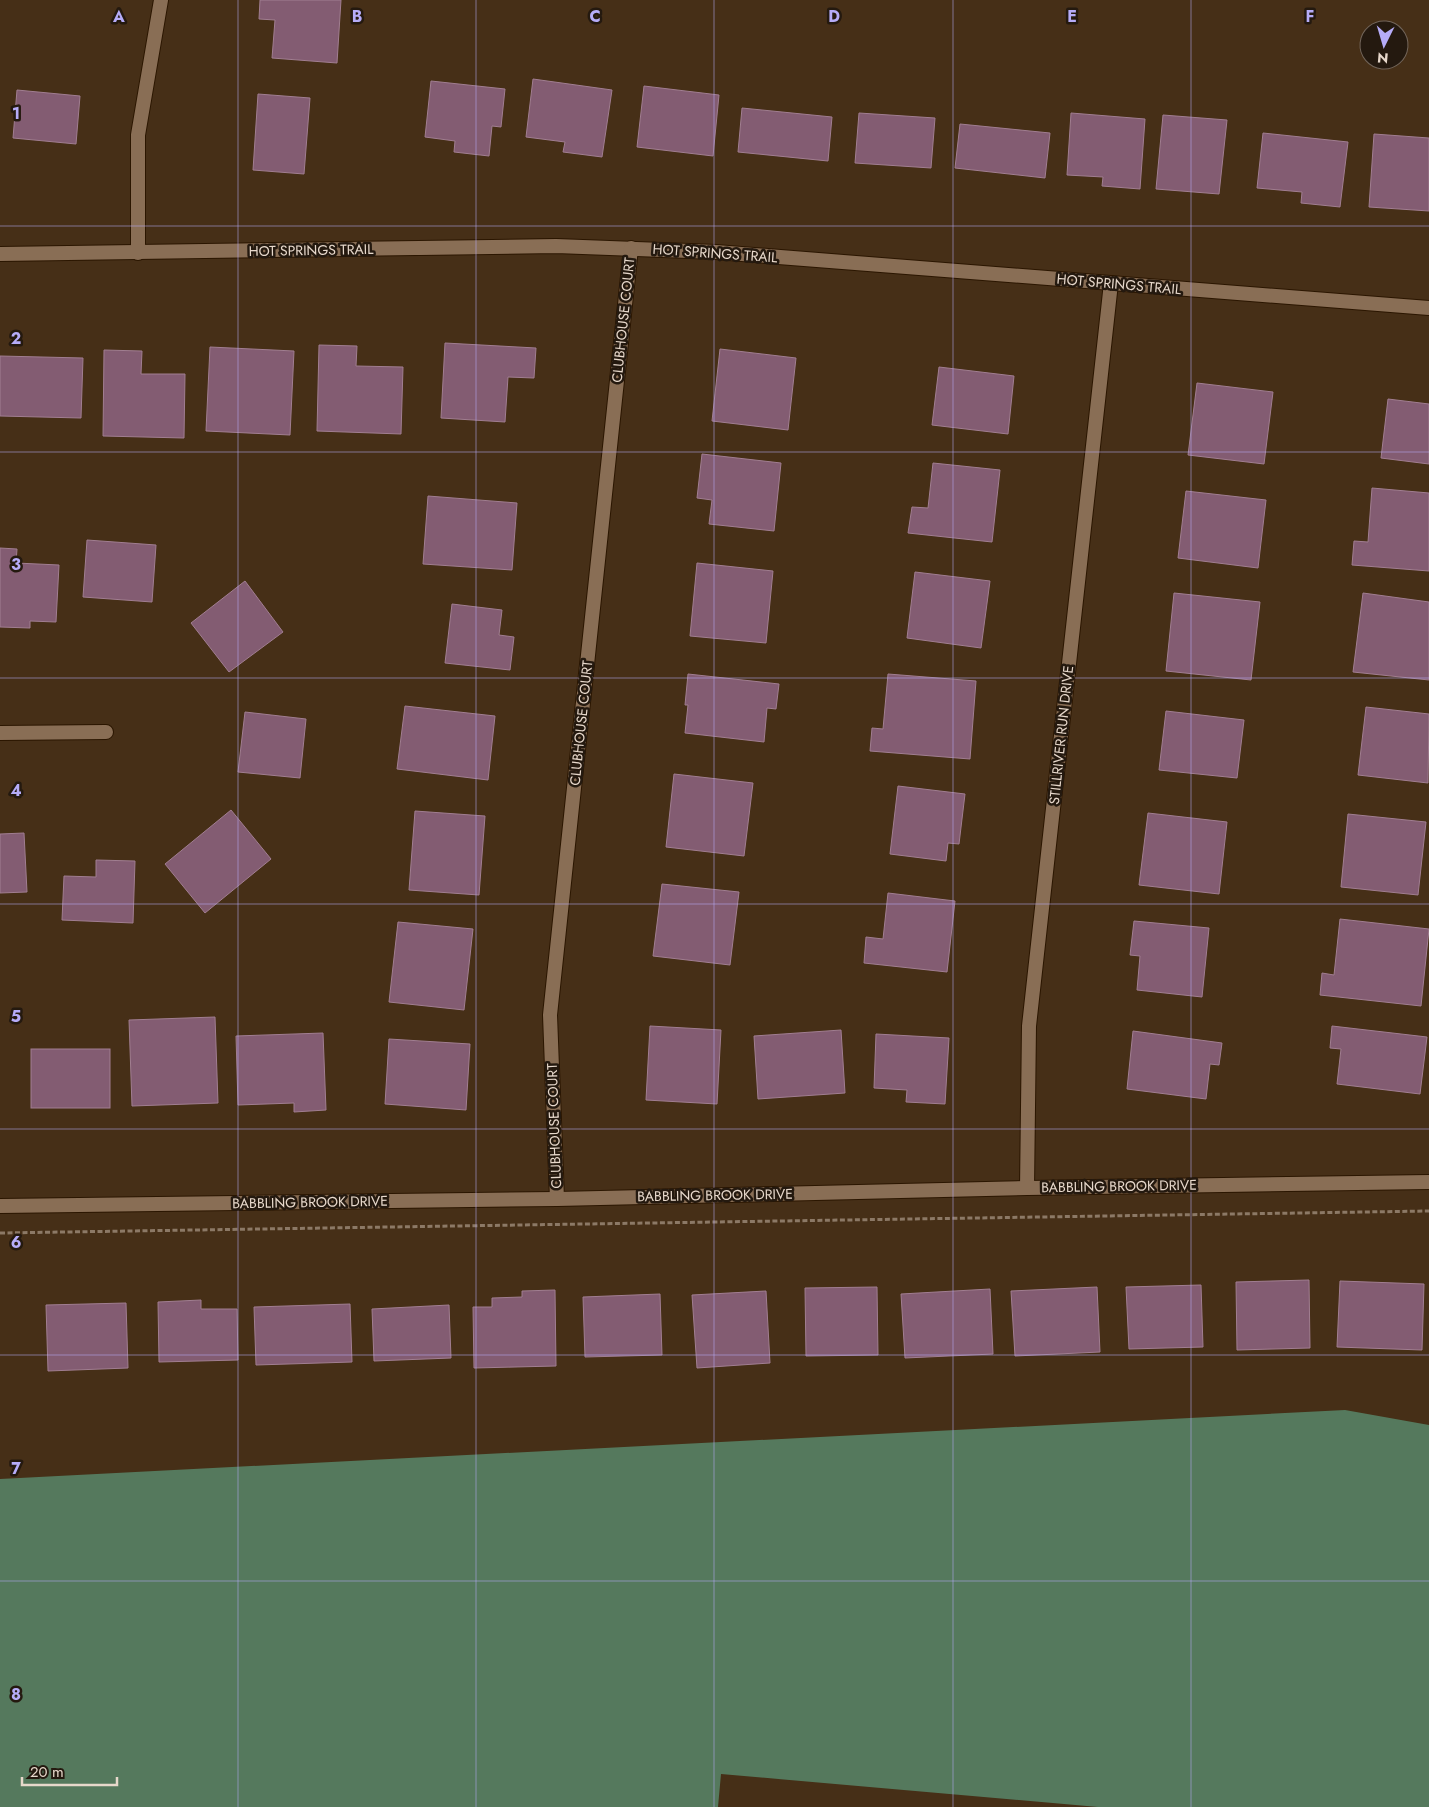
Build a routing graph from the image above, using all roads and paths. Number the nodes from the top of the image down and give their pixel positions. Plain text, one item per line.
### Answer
1 (161, 0) edge
2 (631, 248) junction
3 (138, 253) junction
4 (0, 254) edge
5 (1111, 283) junction
6 (1429, 308) edge
7 (106, 732) dead end
8 (0, 733) edge
9 (1429, 1182) edge
10 (1027, 1188) junction
11 (557, 1199) junction
12 (0, 1206) edge
13 (1429, 1211) edge
14 (0, 1233) edge

1 - 3 street
2 - 3 street, HOT SPRINGS TRAIL
2 - 5 street, HOT SPRINGS TRAIL
2 - 11 street, CLUBHOUSE COURT
3 - 4 street, HOT SPRINGS TRAIL
5 - 6 street, HOT SPRINGS TRAIL
5 - 10 street, STILLRIVER RUN DRIVE
7 - 8 street
9 - 10 street, BABBLING BROOK DRIVE
10 - 11 street, BABBLING BROOK DRIVE
11 - 12 street, BABBLING BROOK DRIVE
13 - 14 path

